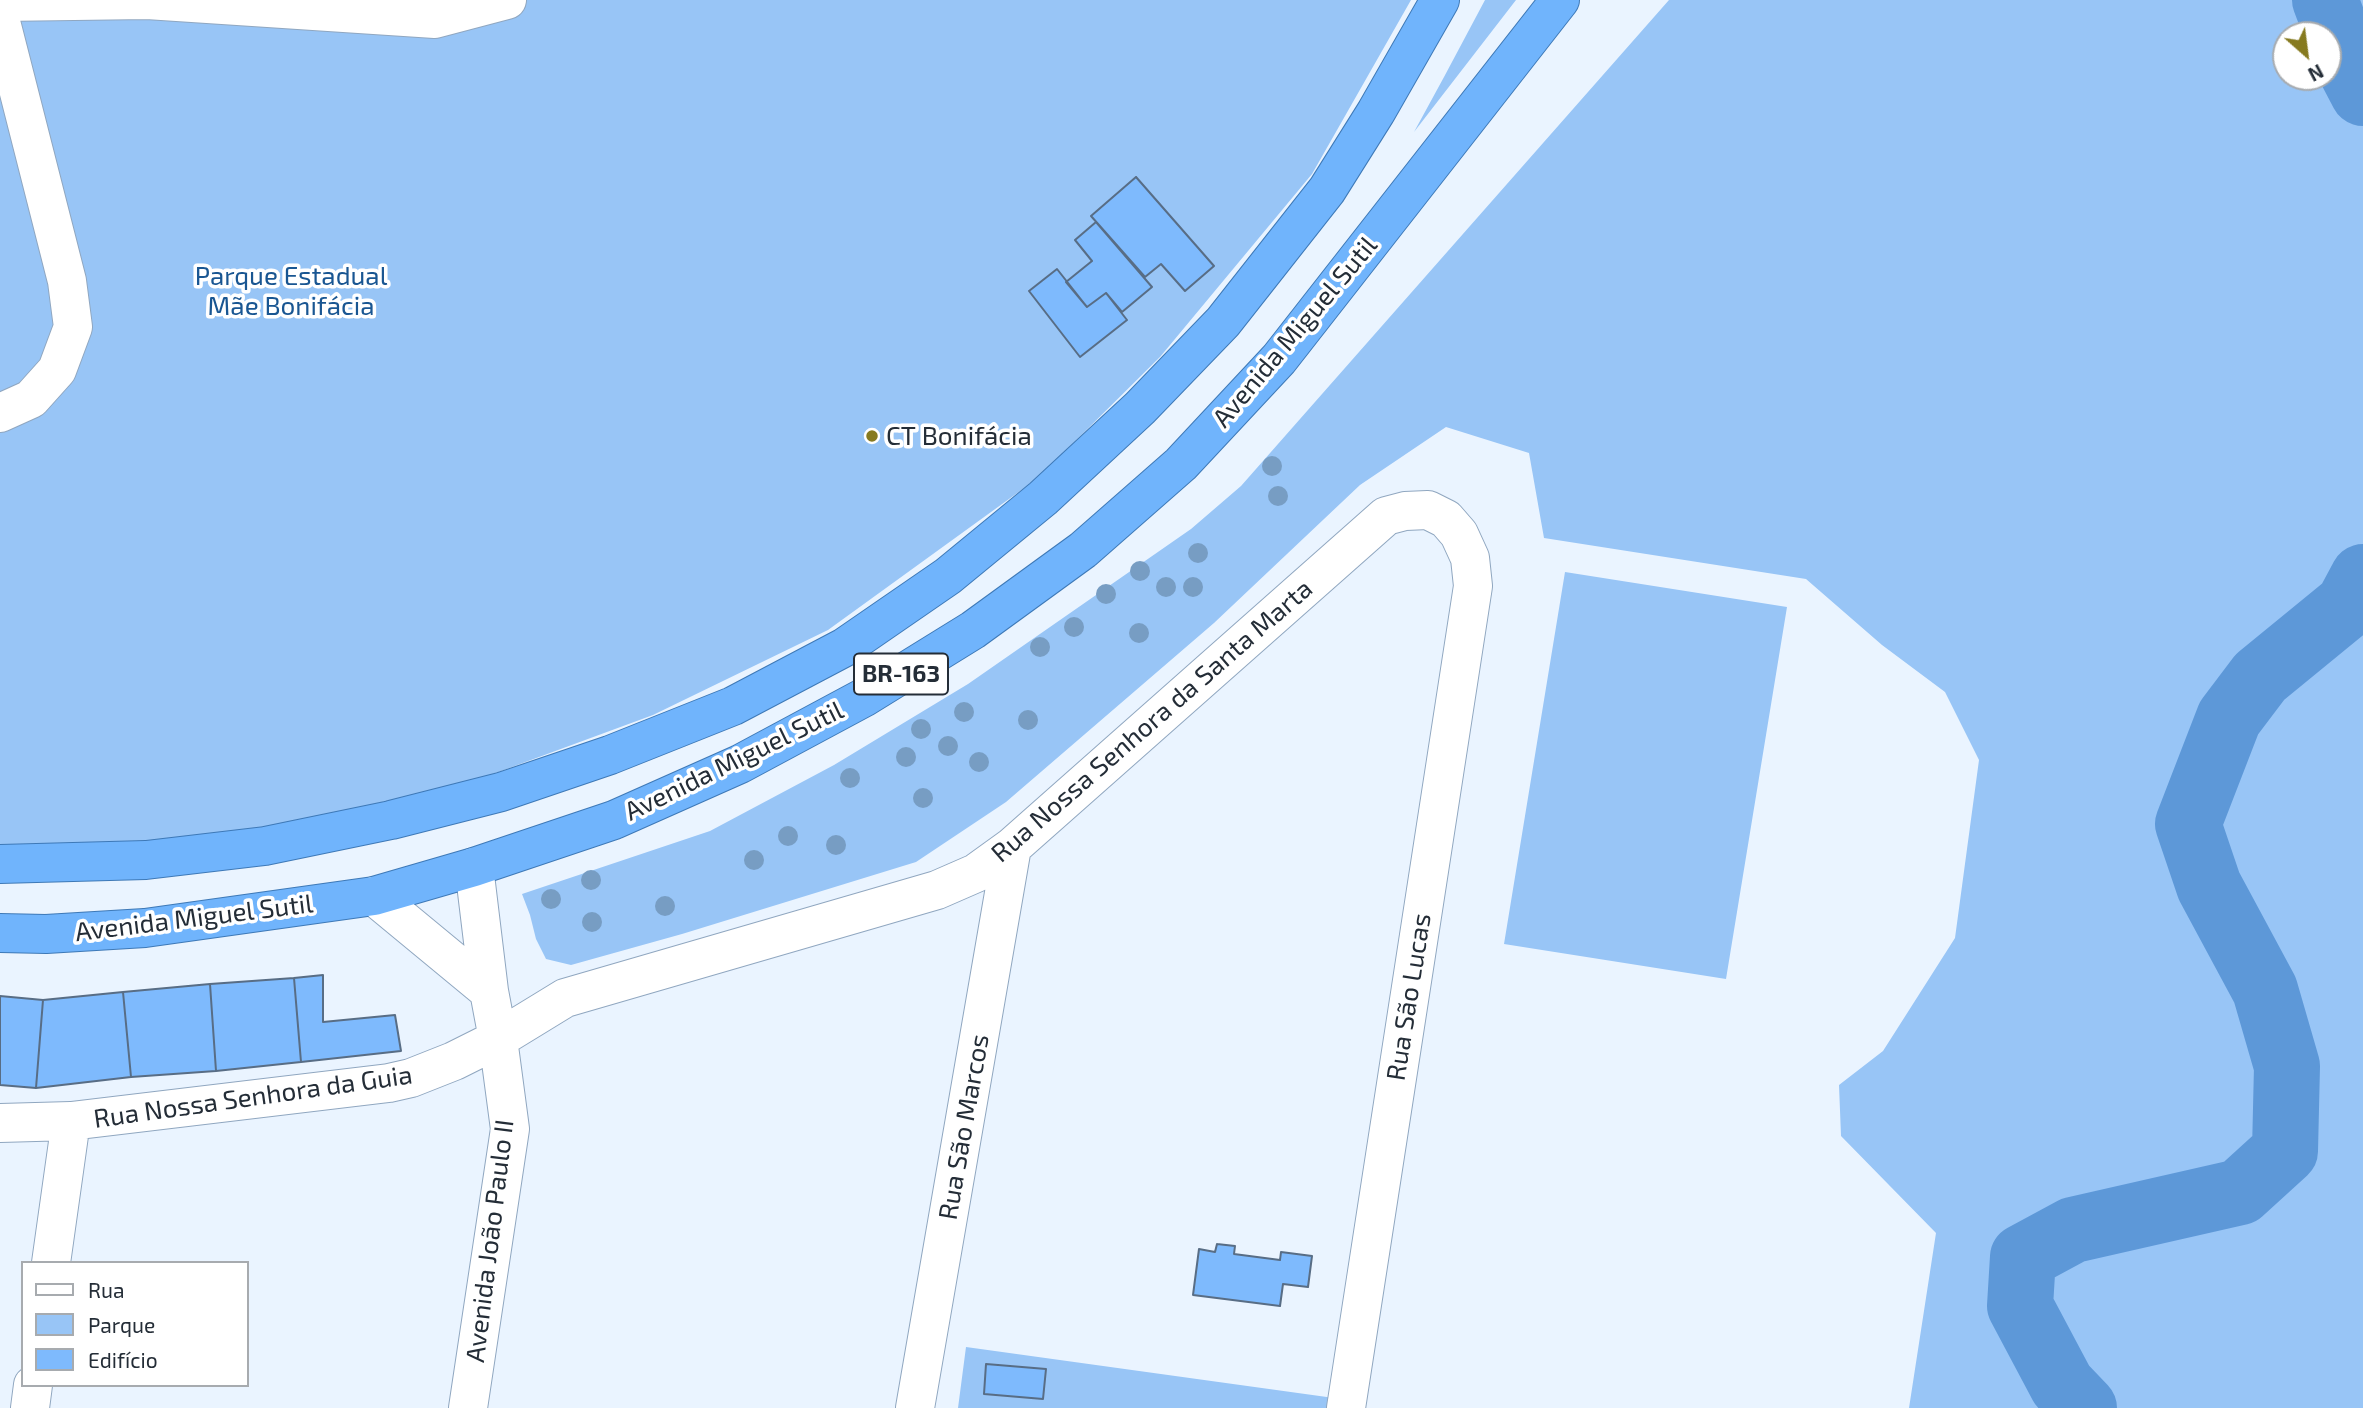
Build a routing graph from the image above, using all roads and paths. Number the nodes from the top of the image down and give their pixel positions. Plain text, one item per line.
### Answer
1 (507, 0) edge
2 (1440, 0) edge
3 (1560, 0) edge
4 (0, 2) edge
5 (0, 18) edge
6 (0, 414) edge
7 (1473, 586) joint
8 (1012, 847) junction
9 (0, 864) edge
10 (474, 867) junction
11 (374, 896) junction
12 (0, 933) edge
13 (489, 991) junction
14 (498, 1039) junction
15 (71, 1121) junction
16 (0, 1122) edge
17 (51, 1261) edge
18 (33, 1387) edge
19 (30, 1408) edge
20 (468, 1408) edge
21 (915, 1408) edge
22 (1346, 1408) edge

1 - 4 street
2 - 9 highway, Avenida Miguel Sutil / BR-163
3 - 10 highway, Avenida Miguel Sutil / BR-163
5 - 6 street
7 - 8 street, Rua Nossa Senhora da Santa Marta
7 - 22 street, Rua São Lucas
8 - 14 street, Rua Nossa Senhora da Santa Marta
8 - 21 street, Rua São Marcos
10 - 11 highway, Avenida Miguel Sutil / BR-163
10 - 13 street, Avenida João Paulo II
11 - 12 highway, Avenida Miguel Sutil / BR-163
11 - 13 street
13 - 14 street, Avenida João Paulo II
14 - 15 street, Rua Nossa Senhora da Guia
14 - 20 street, Avenida João Paulo II
15 - 16 street, Rua Nossa Senhora da Guia
15 - 17 street
18 - 19 street

